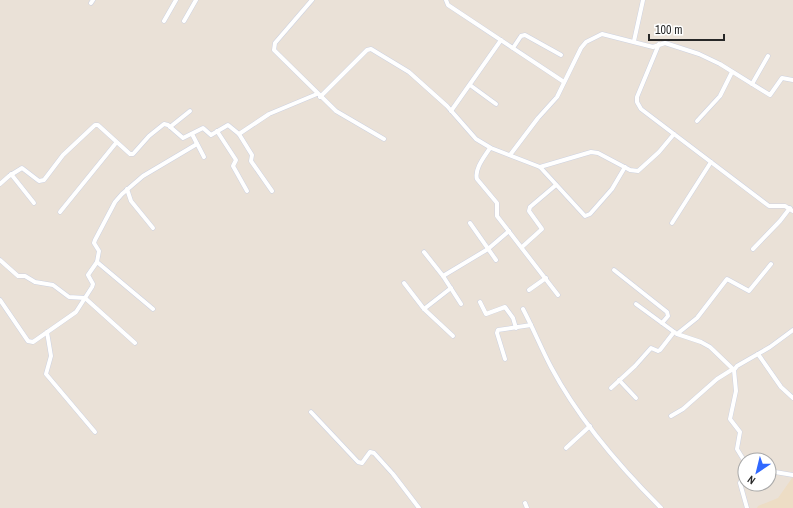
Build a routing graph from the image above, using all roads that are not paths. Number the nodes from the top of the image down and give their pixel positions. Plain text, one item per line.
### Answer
1 (176, 0) edge
2 (196, 0) edge
3 (312, 0) edge
4 (446, 0) edge
5 (643, 0) edge
6 (164, 21) dead end
7 (184, 21) dead end
8 (501, 40) junction
9 (634, 41) junction
10 (659, 44) junction
11 (513, 48) junction
12 (561, 55) dead end
13 (768, 56) dead end
14 (732, 72) junction
15 (793, 80) edge
16 (564, 82) junction
17 (752, 84) junction
18 (470, 85) junction
19 (319, 96) junction
20 (496, 104) dead end
21 (190, 111) dead end
22 (451, 111) junction
23 (696, 121) dead end
24 (170, 127) junction
25 (217, 131) junction
26 (192, 134) junction
27 (239, 134) junction
28 (674, 134) junction
29 (384, 139) dead end
30 (116, 143) junction
31 (197, 144) junction
32 (490, 148) junction
33 (510, 155) junction
34 (204, 157) dead end
35 (711, 162) junction
36 (540, 167) junction
37 (624, 167) junction
38 (12, 174) junction
39 (0, 184) edge
40 (556, 186) junction
41 (127, 189) junction
42 (247, 191) dead end
43 (272, 191) dead end
44 (34, 203) dead end
45 (791, 210) edge
46 (60, 212) dead end
47 (470, 223) dead end
48 (672, 223) dead end
49 (153, 228) dead end
50 (509, 231) junction
51 (522, 246) junction
52 (488, 249) junction
53 (753, 249) dead end
54 (424, 252) dead end
55 (0, 260) edge
56 (496, 260) dead end
57 (97, 262) junction
58 (771, 264) dead end
59 (614, 270) dead end
60 (443, 276) junction
61 (546, 278) junction
62 (404, 282) dead end
63 (451, 288) junction
64 (529, 290) dead end
65 (558, 295) dead end
66 (85, 298) junction
67 (0, 300) edge
68 (480, 302) dead end
69 (461, 304) dead end
70 (636, 304) dead end
71 (153, 309) dead end
72 (424, 309) junction
73 (523, 309) dead end
74 (662, 323) junction
75 (531, 325) junction
76 (516, 328) junction
77 (793, 330) edge
78 (47, 332) junction
79 (675, 333) junction
80 (453, 336) dead end
81 (135, 343) dead end
82 (758, 354) junction
83 (505, 359) dead end
84 (733, 369) junction
85 (619, 380) junction
86 (611, 388) dead end
87 (636, 398) dead end
88 (793, 398) edge
89 (311, 412) dead end
90 (671, 416) dead end
91 (590, 426) junction
92 (95, 432) dead end
93 (566, 448) dead end
94 (738, 452) edge
95 (777, 473) edge
96 (793, 476) edge
97 (743, 492) edge
98 (419, 508) edge
99 (661, 508) edge
100 (747, 508) edge

1 - 6 street
2 - 7 street
3 - 19 street
4 - 8 street
5 - 9 street
8 - 11 street
8 - 18 street
9 - 10 street
9 - 16 street
10 - 14 street
10 - 28 street
11 - 12 street
11 - 16 street
13 - 17 street
14 - 17 street
14 - 23 street
15 - 17 street
16 - 33 street
18 - 20 street
18 - 22 street
19 - 22 street
19 - 27 street
19 - 29 street
21 - 24 street
22 - 32 street
24 - 26 street
24 - 30 street
25 - 26 street
25 - 27 street
25 - 42 street
26 - 31 street
27 - 43 street
28 - 35 street
28 - 37 street
30 - 38 street
30 - 46 street
31 - 34 street
31 - 41 street
32 - 33 street
32 - 50 street
33 - 36 street
35 - 45 street
35 - 48 street
36 - 37 street
36 - 40 street
37 - 40 street
38 - 39 street
38 - 44 street
40 - 51 street
41 - 49 street
41 - 57 street
45 - 53 street
47 - 52 street
50 - 51 street
50 - 52 street
51 - 61 street
52 - 56 street
52 - 60 street
54 - 60 street
55 - 66 street
57 - 66 street
57 - 71 street
58 - 79 street
59 - 74 street
60 - 63 street
61 - 64 street
61 - 65 street
62 - 72 street
63 - 69 street
63 - 72 street
66 - 78 street
66 - 81 street
67 - 78 street
68 - 76 street
70 - 74 street
72 - 80 street
73 - 75 street
74 - 79 street
75 - 76 street
75 - 91 street
76 - 83 street
77 - 82 street
78 - 92 street
79 - 84 street
79 - 85 street
82 - 84 street
82 - 88 street
84 - 90 street
84 - 94 street
85 - 86 street
85 - 87 street
89 - 98 street
91 - 93 street
91 - 99 street
95 - 96 street
97 - 100 street

